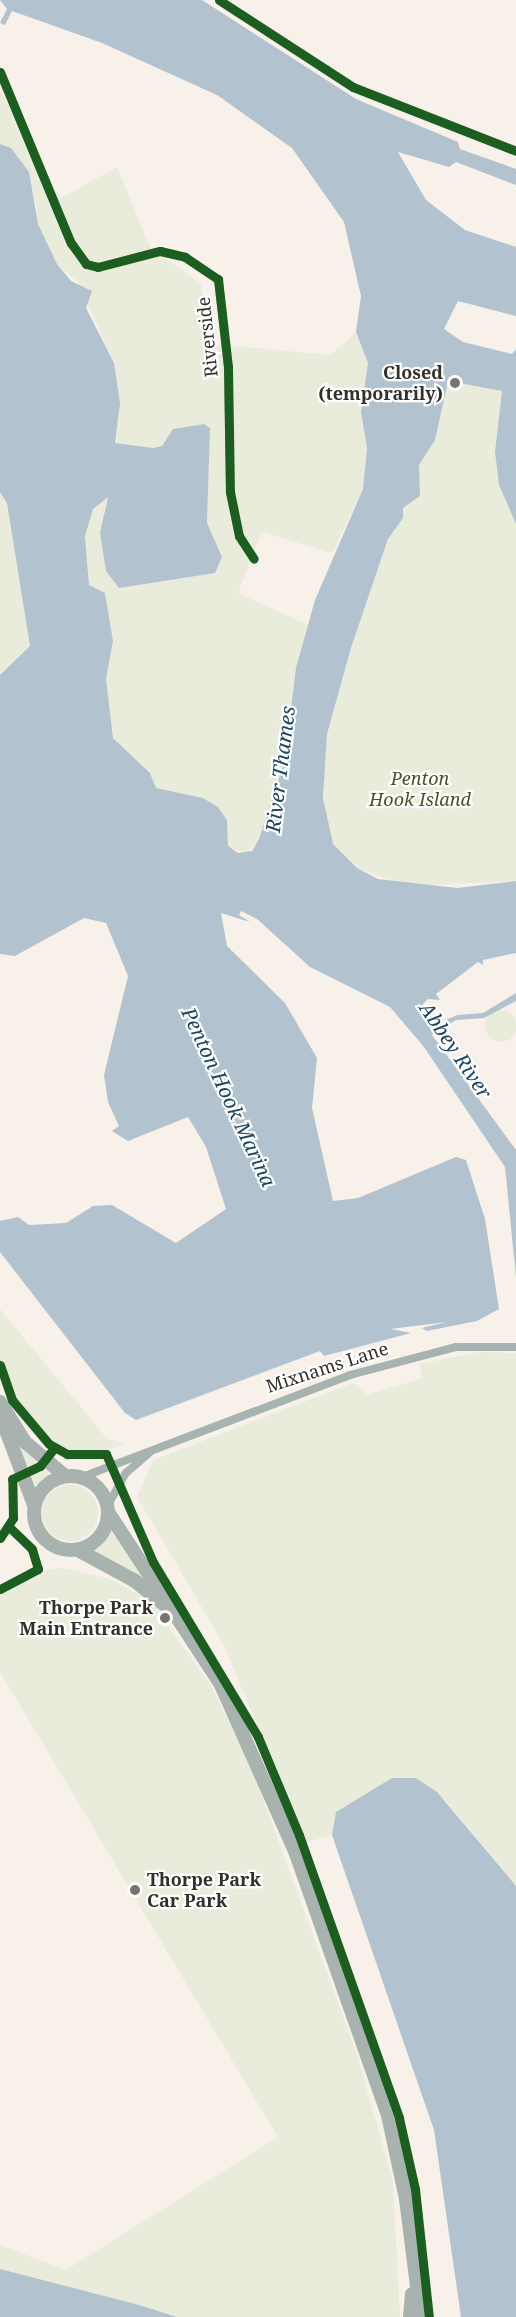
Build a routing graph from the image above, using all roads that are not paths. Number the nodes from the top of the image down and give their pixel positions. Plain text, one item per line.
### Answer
1 (0, 72) edge
2 (254, 559) dead end
3 (516, 1347) edge
4 (0, 1402) edge
5 (0, 1414) edge
6 (155, 1448) junction
7 (64, 1476) junction
8 (82, 1477) junction
9 (34, 1505) junction
10 (108, 1508) junction
11 (78, 1550) junction
12 (184, 1623) junction
13 (413, 2277) junction
14 (410, 2317) edge
15 (421, 2317) edge

1 - 2 street, Riverside
3 - 6 street, Mixnams Lane
4 - 7 main road
5 - 9 main road
6 - 8 street, Mixnams Lane
6 - 10 street, Mixnams Lane
7 - 8 main road
7 - 9 main road
8 - 10 main road
9 - 11 main road
10 - 11 main road
10 - 12 main road
11 - 12 main road
12 - 13 main road
13 - 14 main road
13 - 15 main road

